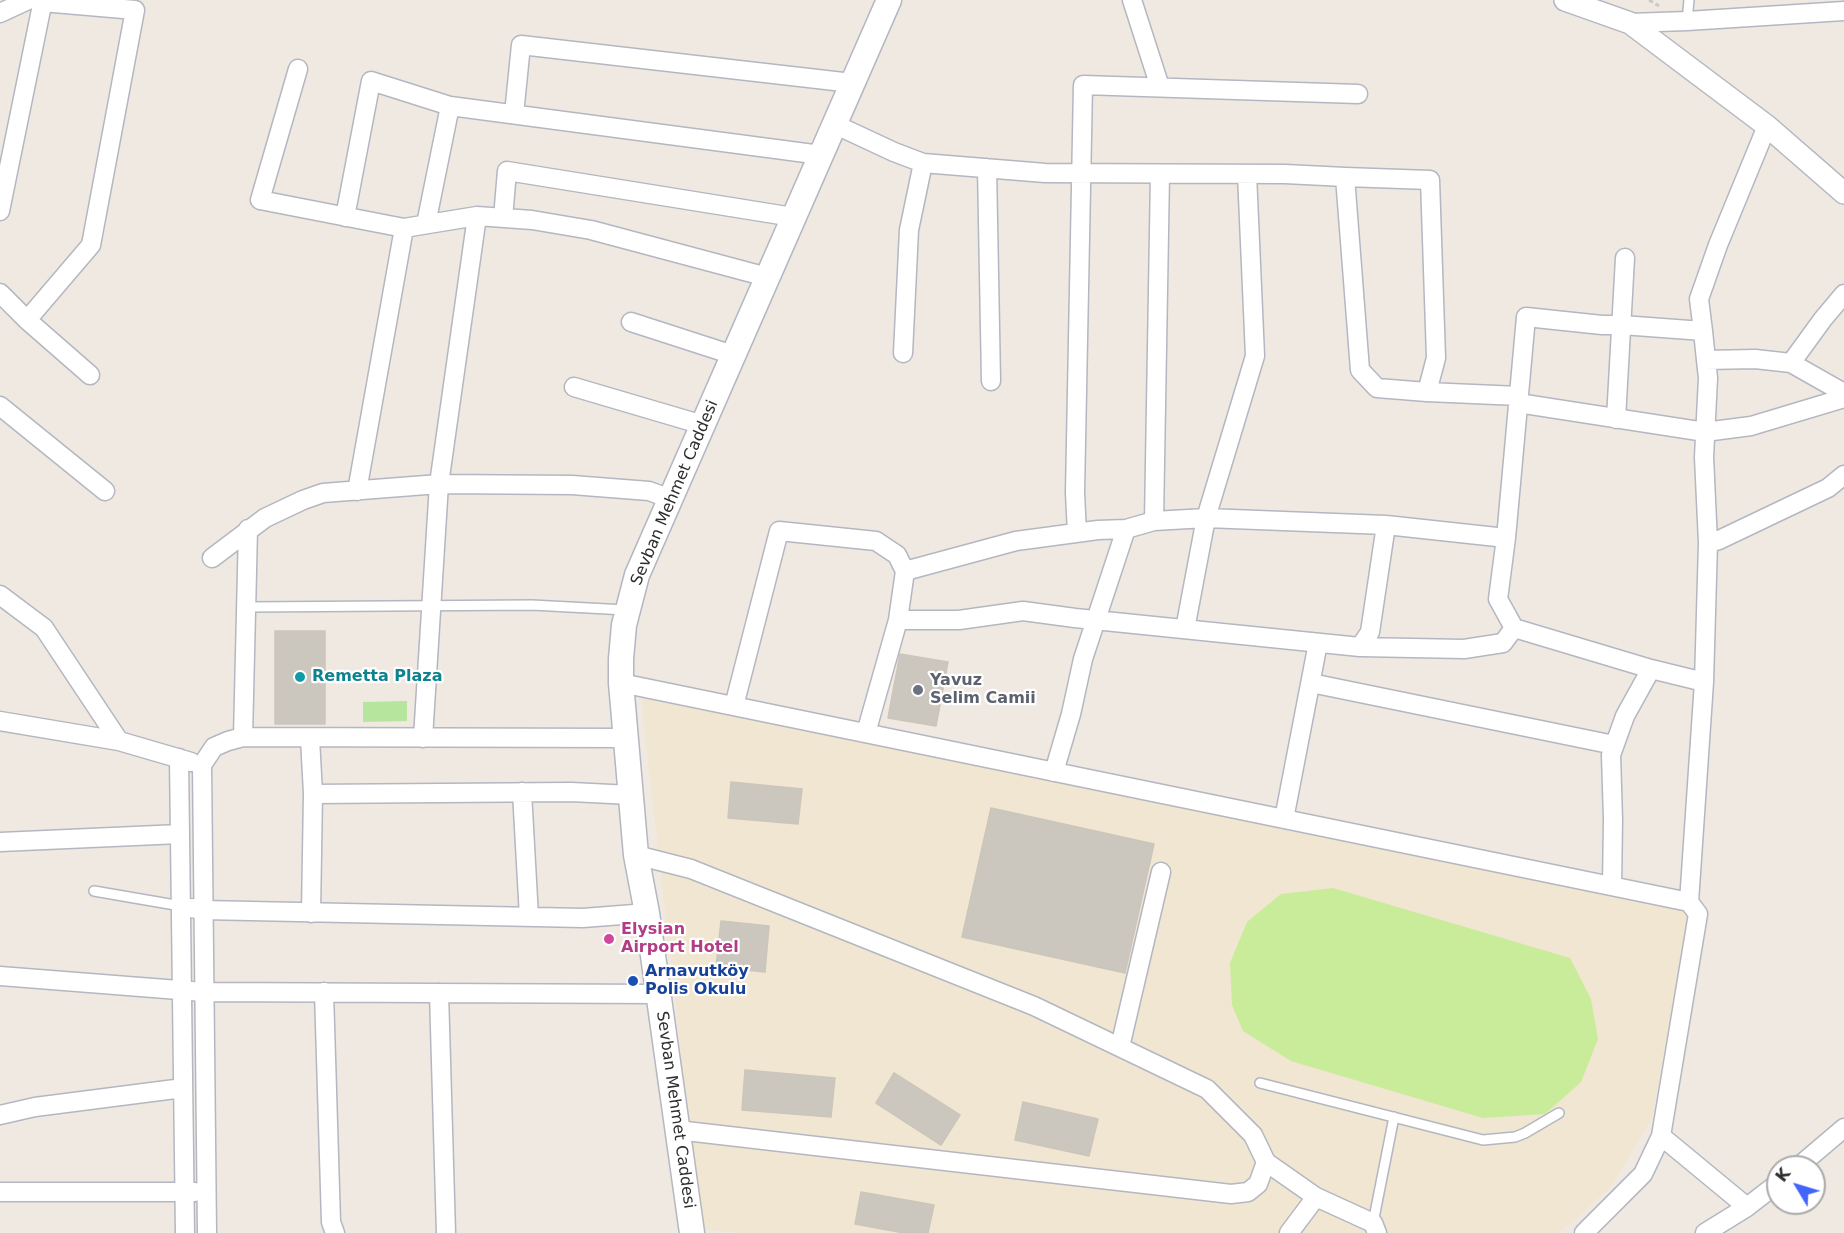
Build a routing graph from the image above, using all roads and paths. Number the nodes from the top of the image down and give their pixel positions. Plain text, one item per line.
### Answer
1 (889, 0) edge
2 (1132, 0) edge
3 (1565, 0) edge
4 (1689, 0) edge
5 (22, 4) edge
6 (1844, 11) edge
7 (1687, 21) junction
8 (1630, 23) junction
9 (298, 69) dead end
10 (852, 83) junction
11 (1160, 87) junction
12 (1358, 94) dead end
13 (450, 106) junction
14 (514, 114) junction
15 (834, 124) junction
16 (1767, 126) junction
17 (821, 155) junction
18 (923, 163) junction
19 (987, 168) junction
20 (1081, 173) junction
21 (1160, 174) junction
22 (1247, 174) junction
23 (1345, 177) junction
24 (1844, 194) edge
25 (0, 211) edge
26 (477, 216) junction
27 (345, 217) junction
28 (793, 217) junction
29 (503, 218) junction
30 (426, 224) junction
31 (404, 228) junction
32 (1625, 258) dead end
33 (767, 277) junction
34 (0, 293) edge
35 (1844, 294) edge
36 (27, 320) junction
37 (631, 322) dead end
38 (1622, 325) junction
39 (1703, 331) junction
40 (903, 353) dead end
41 (733, 355) junction
42 (1706, 360) junction
43 (1791, 363) junction
44 (90, 375) dead end
45 (991, 381) dead end
46 (574, 387) dead end
47 (1427, 392) junction
48 (1844, 393) edge
49 (1844, 398) edge
50 (1518, 399) junction
51 (0, 406) edge
52 (1616, 419) junction
53 (703, 425) junction
54 (1705, 432) junction
55 (1844, 475) edge
56 (439, 484) junction
57 (105, 491) dead end
58 (357, 491) junction
59 (671, 499) junction
60 (1206, 518) junction
61 (1154, 521) junction
62 (1386, 525) junction
63 (248, 529) junction
64 (1126, 530) junction
65 (1077, 532) junction
66 (1506, 538) junction
67 (1707, 543) junction
68 (212, 558) dead end
69 (905, 572) junction
70 (0, 595) edge
71 (432, 606) junction
72 (248, 607) junction
73 (628, 610) junction
74 (898, 620) junction
75 (1098, 620) junction
76 (1514, 628) junction
77 (1185, 629) junction
78 (1318, 643) junction
79 (1360, 647) junction
80 (1651, 669) junction
81 (1704, 682) junction
82 (621, 683) junction
83 (1311, 683) junction
84 (734, 706) junction
85 (0, 721) edge
86 (866, 733) junction
87 (243, 737) junction
88 (310, 738) junction
89 (423, 738) junction
90 (627, 738) junction
91 (119, 741) junction
92 (1614, 745) junction
93 (179, 758) junction
94 (202, 765) junction
95 (1054, 772) junction
96 (522, 792) junction
97 (313, 794) junction
98 (631, 795) junction
99 (1284, 819) junction
100 (180, 834) junction
101 (0, 842) edge
102 (636, 855) junction
103 (1161, 872) dead end
104 (1612, 886) junction
105 (94, 891) dead end
106 (1689, 902) junction
107 (181, 906) junction
108 (203, 910) junction
109 (311, 913) junction
110 (647, 913) junction
111 (529, 917) junction
112 (0, 976) edge
113 (182, 990) junction
114 (204, 992) junction
115 (324, 992) junction
116 (440, 993) junction
117 (658, 994) junction
118 (1120, 1047) junction
119 (1260, 1083) dead end
120 (183, 1089) junction
121 (1559, 1113) dead end
122 (0, 1115) edge
123 (1394, 1118) junction
124 (1844, 1128) edge
125 (677, 1130) junction
126 (1660, 1136) junction
127 (1812, 1155) edge
128 (1266, 1162) junction
129 (0, 1192) edge
130 (185, 1192) junction
131 (206, 1192) junction
132 (1766, 1192) edge
133 (1316, 1197) junction
134 (1747, 1207) junction
135 (1375, 1228) edge
136 (185, 1233) edge
137 (207, 1233) edge
138 (335, 1233) edge
139 (446, 1233) edge
140 (692, 1233) edge
141 (1289, 1233) edge
142 (1584, 1233) edge
143 (1705, 1233) edge

1 - 10 main road, Sevban Mehmet Caddesi
2 - 11 street
3 - 8 street
4 - 7 lane
5 - 25 street
5 - 36 street
6 - 7 street
7 - 8 street
8 - 16 street
9 - 27 street
10 - 14 street
10 - 15 main road, Sevban Mehmet Caddesi
11 - 12 street
11 - 20 street
13 - 14 street
13 - 27 street
13 - 30 street
14 - 17 street
15 - 17 main road, Sevban Mehmet Caddesi
15 - 18 street
16 - 24 street
16 - 39 street
17 - 28 main road, Sevban Mehmet Caddesi
18 - 19 street
18 - 40 street
19 - 20 street
19 - 45 street
20 - 21 street
20 - 65 street
21 - 22 street
21 - 61 street
22 - 23 street
22 - 60 street
23 - 47 street
23 - 47 street
26 - 29 street
26 - 30 street
26 - 56 street
27 - 31 street
28 - 29 street
28 - 33 main road, Sevban Mehmet Caddesi
29 - 33 street
30 - 31 street
31 - 58 street
32 - 38 street
33 - 41 main road, Sevban Mehmet Caddesi
34 - 36 street
35 - 43 street
36 - 44 street
37 - 41 street
38 - 39 street
38 - 50 street
38 - 52 street
39 - 42 street
41 - 53 main road, Sevban Mehmet Caddesi
42 - 43 street
42 - 54 street
43 - 48 street
46 - 53 street
47 - 50 street
49 - 54 street
50 - 52 street
50 - 66 street
51 - 57 street
52 - 54 street
53 - 59 main road, Sevban Mehmet Caddesi
54 - 67 street
55 - 67 street
56 - 58 street
56 - 59 street
56 - 71 street
58 - 63 street
59 - 73 main road, Sevban Mehmet Caddesi
60 - 61 street
60 - 62 street
60 - 77 street
61 - 64 street
62 - 66 street
62 - 79 street
63 - 68 street
63 - 72 street
64 - 65 street
64 - 75 street
65 - 69 street
66 - 76 street
67 - 81 street
69 - 74 street
69 - 84 street
70 - 91 street
71 - 72 lane
71 - 73 lane
71 - 89 street
72 - 87 street
73 - 82 main road, Sevban Mehmet Caddesi
74 - 75 street
74 - 86 street
75 - 77 street
75 - 95 street
76 - 79 street
76 - 80 street
77 - 78 street
78 - 79 street
78 - 83 street
80 - 81 street
80 - 92 street
81 - 106 street
82 - 84 street
82 - 90 main road, Sevban Mehmet Caddesi
83 - 92 street
83 - 99 street
84 - 86 street
85 - 91 street
86 - 95 street
87 - 88 street
87 - 94 street
88 - 89 street
88 - 97 street
89 - 90 street
90 - 98 main road, Sevban Mehmet Caddesi
91 - 93 street
92 - 104 street
93 - 94 street
93 - 100 street
94 - 108 street
95 - 99 street
96 - 97 street
96 - 98 street
96 - 111 street
97 - 109 street
98 - 102 main road, Sevban Mehmet Caddesi
99 - 104 street
100 - 101 street
100 - 107 street
102 - 110 main road, Sevban Mehmet Caddesi
102 - 118 street
103 - 118 street
104 - 106 street
105 - 107 lane
106 - 126 street
107 - 108 street
107 - 113 street
108 - 109 street
108 - 114 street
109 - 111 street
110 - 111 street
110 - 117 main road, Sevban Mehmet Caddesi
112 - 113 street
113 - 114 street
113 - 120 street
114 - 115 street
114 - 131 street
115 - 116 street
115 - 138 street
116 - 117 street
116 - 139 street
117 - 125 main road, Sevban Mehmet Caddesi
118 - 128 street
119 - 123 lane
120 - 122 street
120 - 130 street
121 - 123 lane
123 - 135 lane
124 - 127 street
125 - 128 street
125 - 140 main road, Sevban Mehmet Caddesi
126 - 134 street
126 - 142 street
128 - 133 street
129 - 130 street
130 - 131 street
130 - 136 street
131 - 137 street
132 - 134 street
133 - 135 street
133 - 141 street
134 - 143 street

